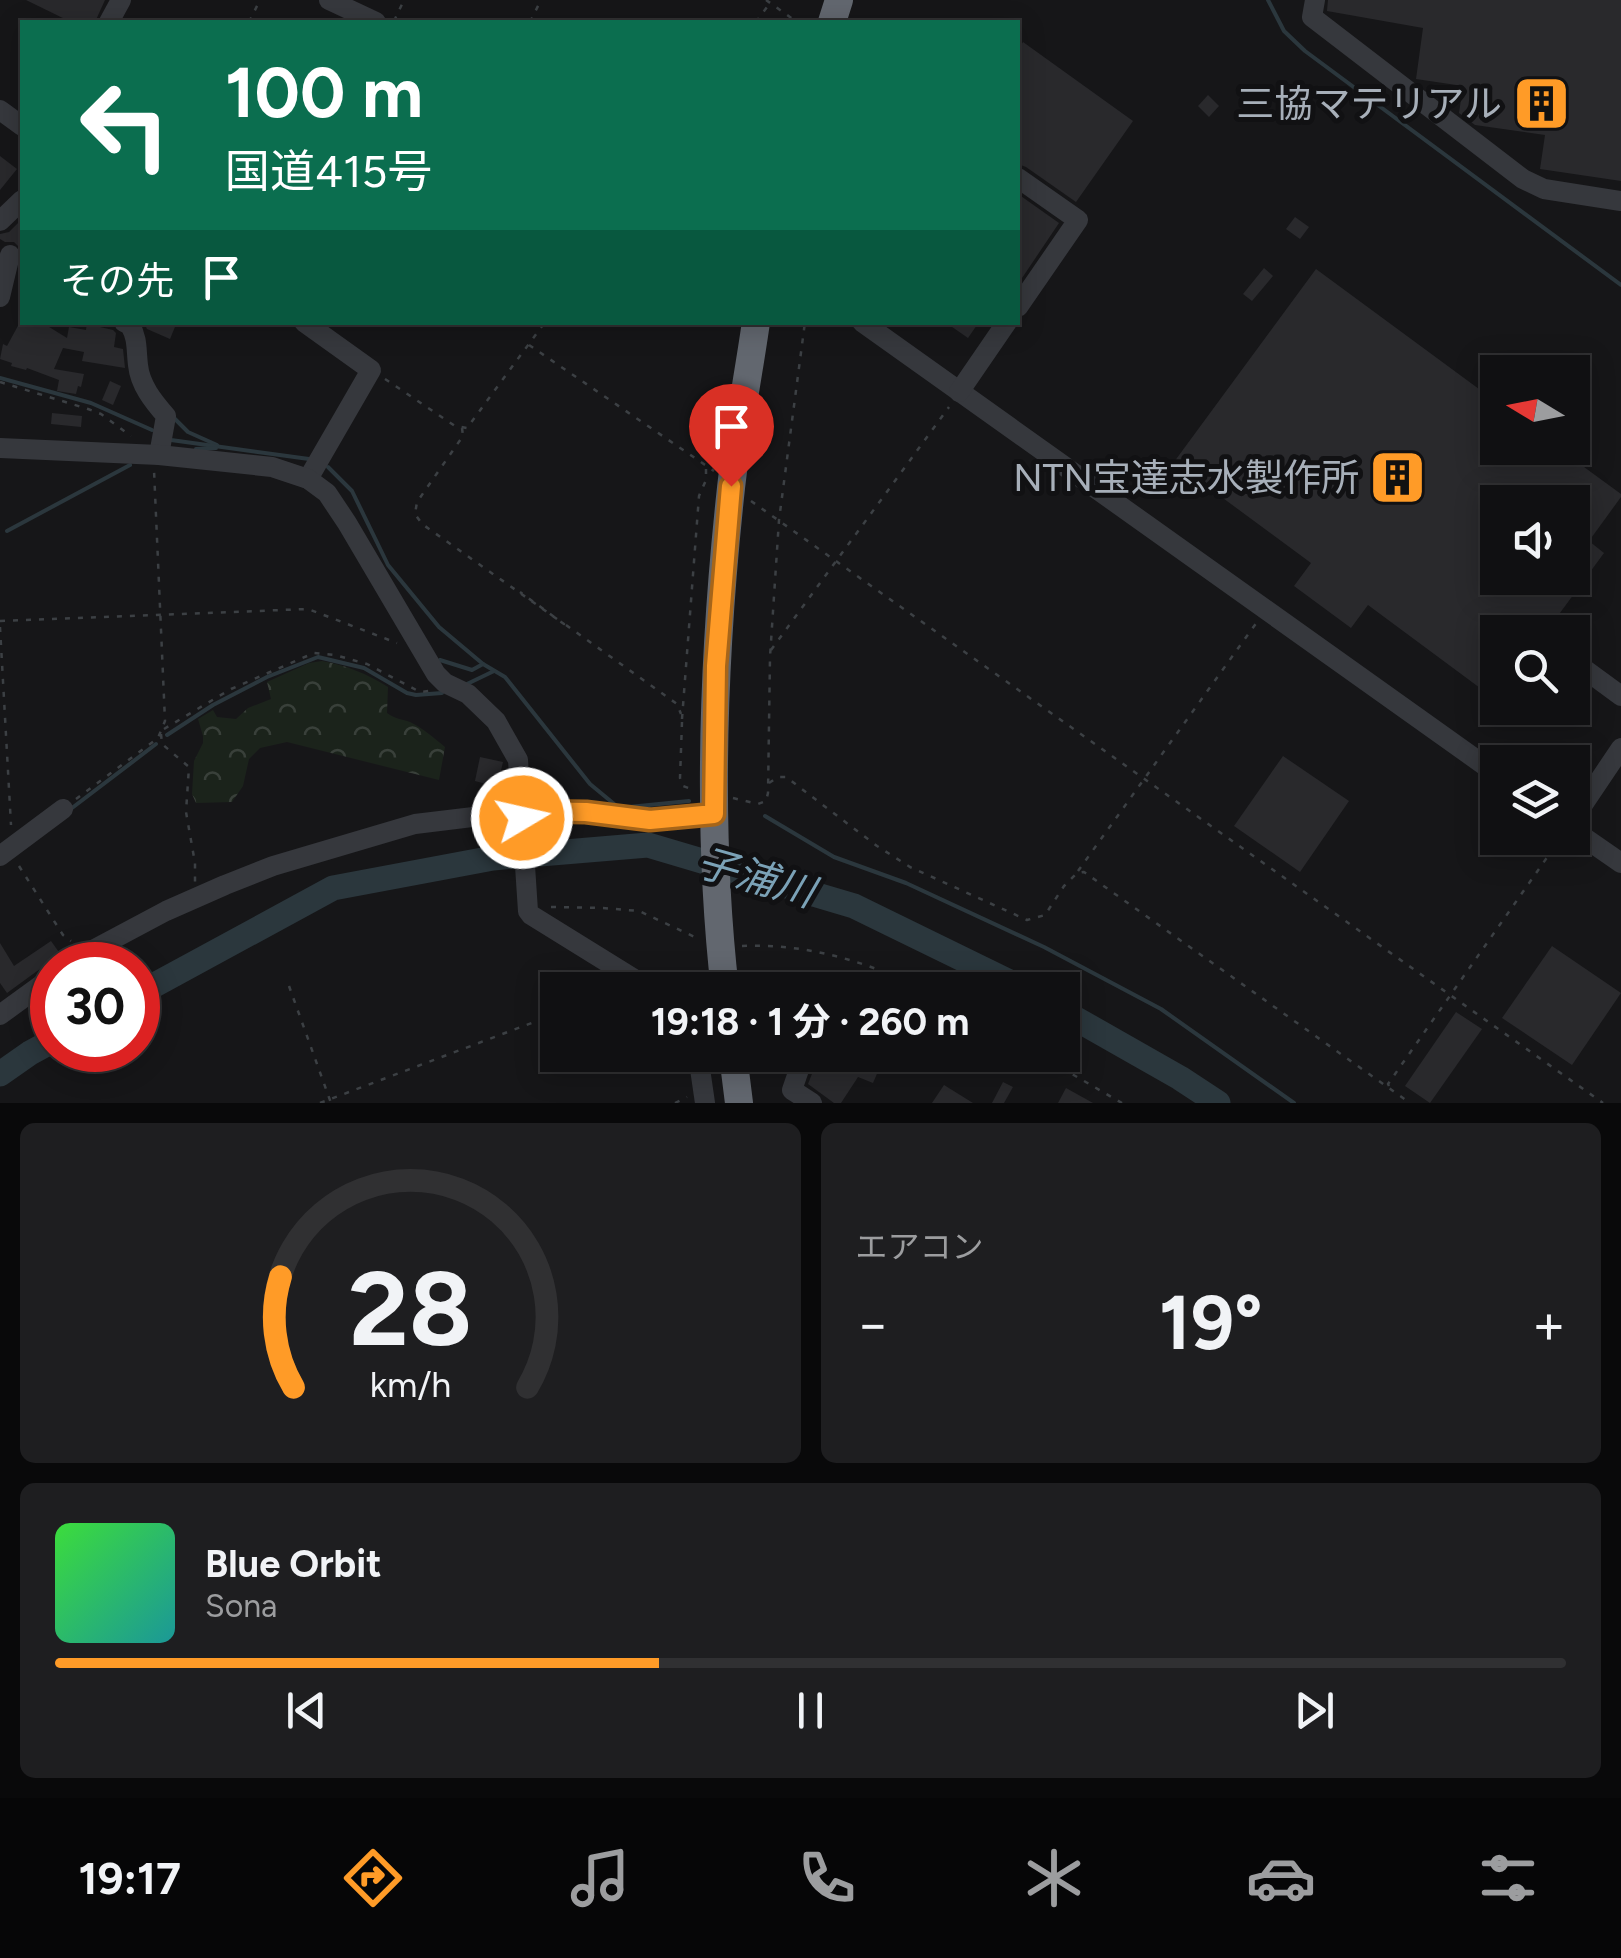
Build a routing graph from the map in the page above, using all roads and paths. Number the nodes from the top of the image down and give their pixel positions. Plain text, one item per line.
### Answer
1 (330, 0) edge
2 (1315, 0) edge
3 (768, 1) edge
4 (372, 20) edge
5 (794, 20) edge
6 (1020, 179) edge
7 (20, 202) edge
8 (1621, 202) edge
9 (0, 221) edge
10 (11, 256) edge
11 (0, 297) edge
12 (1020, 305) edge
13 (129, 325) edge
14 (308, 325) edge
15 (543, 325) edge
16 (756, 325) edge
17 (804, 325) edge
18 (866, 325) edge
19 (1005, 325) edge
20 (529, 345) junction
21 (371, 370) junction
22 (0, 382) edge
23 (959, 392) junction
24 (462, 428) junction
25 (131, 436) dead end
26 (0, 448) edge
27 (157, 454) junction
28 (308, 479) junction
29 (731, 486) junction
30 (779, 520) junction
31 (836, 561) junction
32 (520, 592) dead end
33 (535, 603) junction
34 (1266, 608) junction
35 (160, 614) junction
36 (0, 621) edge
37 (0, 627) edge
38 (416, 642) junction
39 (770, 657) junction
40 (1590, 673) edge
41 (445, 683) junction
42 (1621, 696) edge
43 (682, 719) junction
44 (162, 731) junction
45 (0, 742) edge
46 (6, 742) junction
47 (1621, 748) edge
48 (1480, 761) edge
49 (1143, 779) junction
50 (768, 782) junction
51 (696, 791) dead end
52 (1590, 797) edge
53 (62, 809) joint
54 (719, 813) junction
55 (522, 815) junction
56 (1590, 839) edge
57 (6, 851) edge
58 (1549, 855) edge
59 (1621, 862) edge
60 (1077, 872) junction
61 (196, 898) junction
62 (531, 910) junction
63 (74, 942) edge
64 (109, 942) edge
65 (720, 942) junction
66 (625, 972) edge
67 (723, 972) edge
68 (882, 972) edge
69 (289, 986) dead end
70 (30, 993) edge
71 (1450, 994) junction
72 (0, 1015) edge
73 (540, 1020) edge
74 (700, 1072) edge
75 (735, 1072) edge
76 (798, 1072) edge
77 (1069, 1072) edge
78 (1390, 1089) junction
79 (330, 1101) edge
80 (320, 1103) edge
81 (704, 1103) edge
82 (739, 1103) edge
83 (812, 1103) edge
84 (1122, 1103) edge
85 (1410, 1103) edge
86 (1603, 1103) edge

1 - 4 street
2 - 8 street
3 - 5 path
6 - 12 street
7 - 9 street
10 - 11 street
13 - 27 street
14 - 21 street
15 - 20 path
16 - 29 highway
17 - 30 path
18 - 23 street
19 - 23 street
20 - 24 path
20 - 43 path
21 - 24 path
21 - 28 street
22 - 25 path
23 - 31 path
23 - 34 street
24 - 33 path
26 - 27 street
27 - 28 street
27 - 35 path
28 - 38 street
29 - 30 path
29 - 54 highway
30 - 31 path
30 - 39 path
31 - 39 path
31 - 49 path
32 - 33 path
33 - 43 path
34 - 48 street
34 - 49 path
35 - 36 path
35 - 38 path
35 - 44 path
37 - 46 path
38 - 41 street
39 - 50 path
40 - 42 street
41 - 44 path
41 - 55 street
43 - 51 path
44 - 53 path
44 - 61 path
45 - 46 path
46 - 57 path
47 - 52 street
49 - 60 path
49 - 71 path
50 - 54 path
50 - 60 path
53 - 57 street
54 - 55 street
54 - 65 highway
55 - 61 street
55 - 62 street
56 - 59 street
57 - 63 path
58 - 71 path
60 - 78 path
61 - 64 street
62 - 65 path
62 - 66 street
65 - 67 highway
65 - 68 path
69 - 79 path
70 - 72 street
71 - 78 path
71 - 86 path
73 - 79 path
74 - 81 street
75 - 82 highway
76 - 83 street
77 - 84 path
78 - 85 path
79 - 80 path

